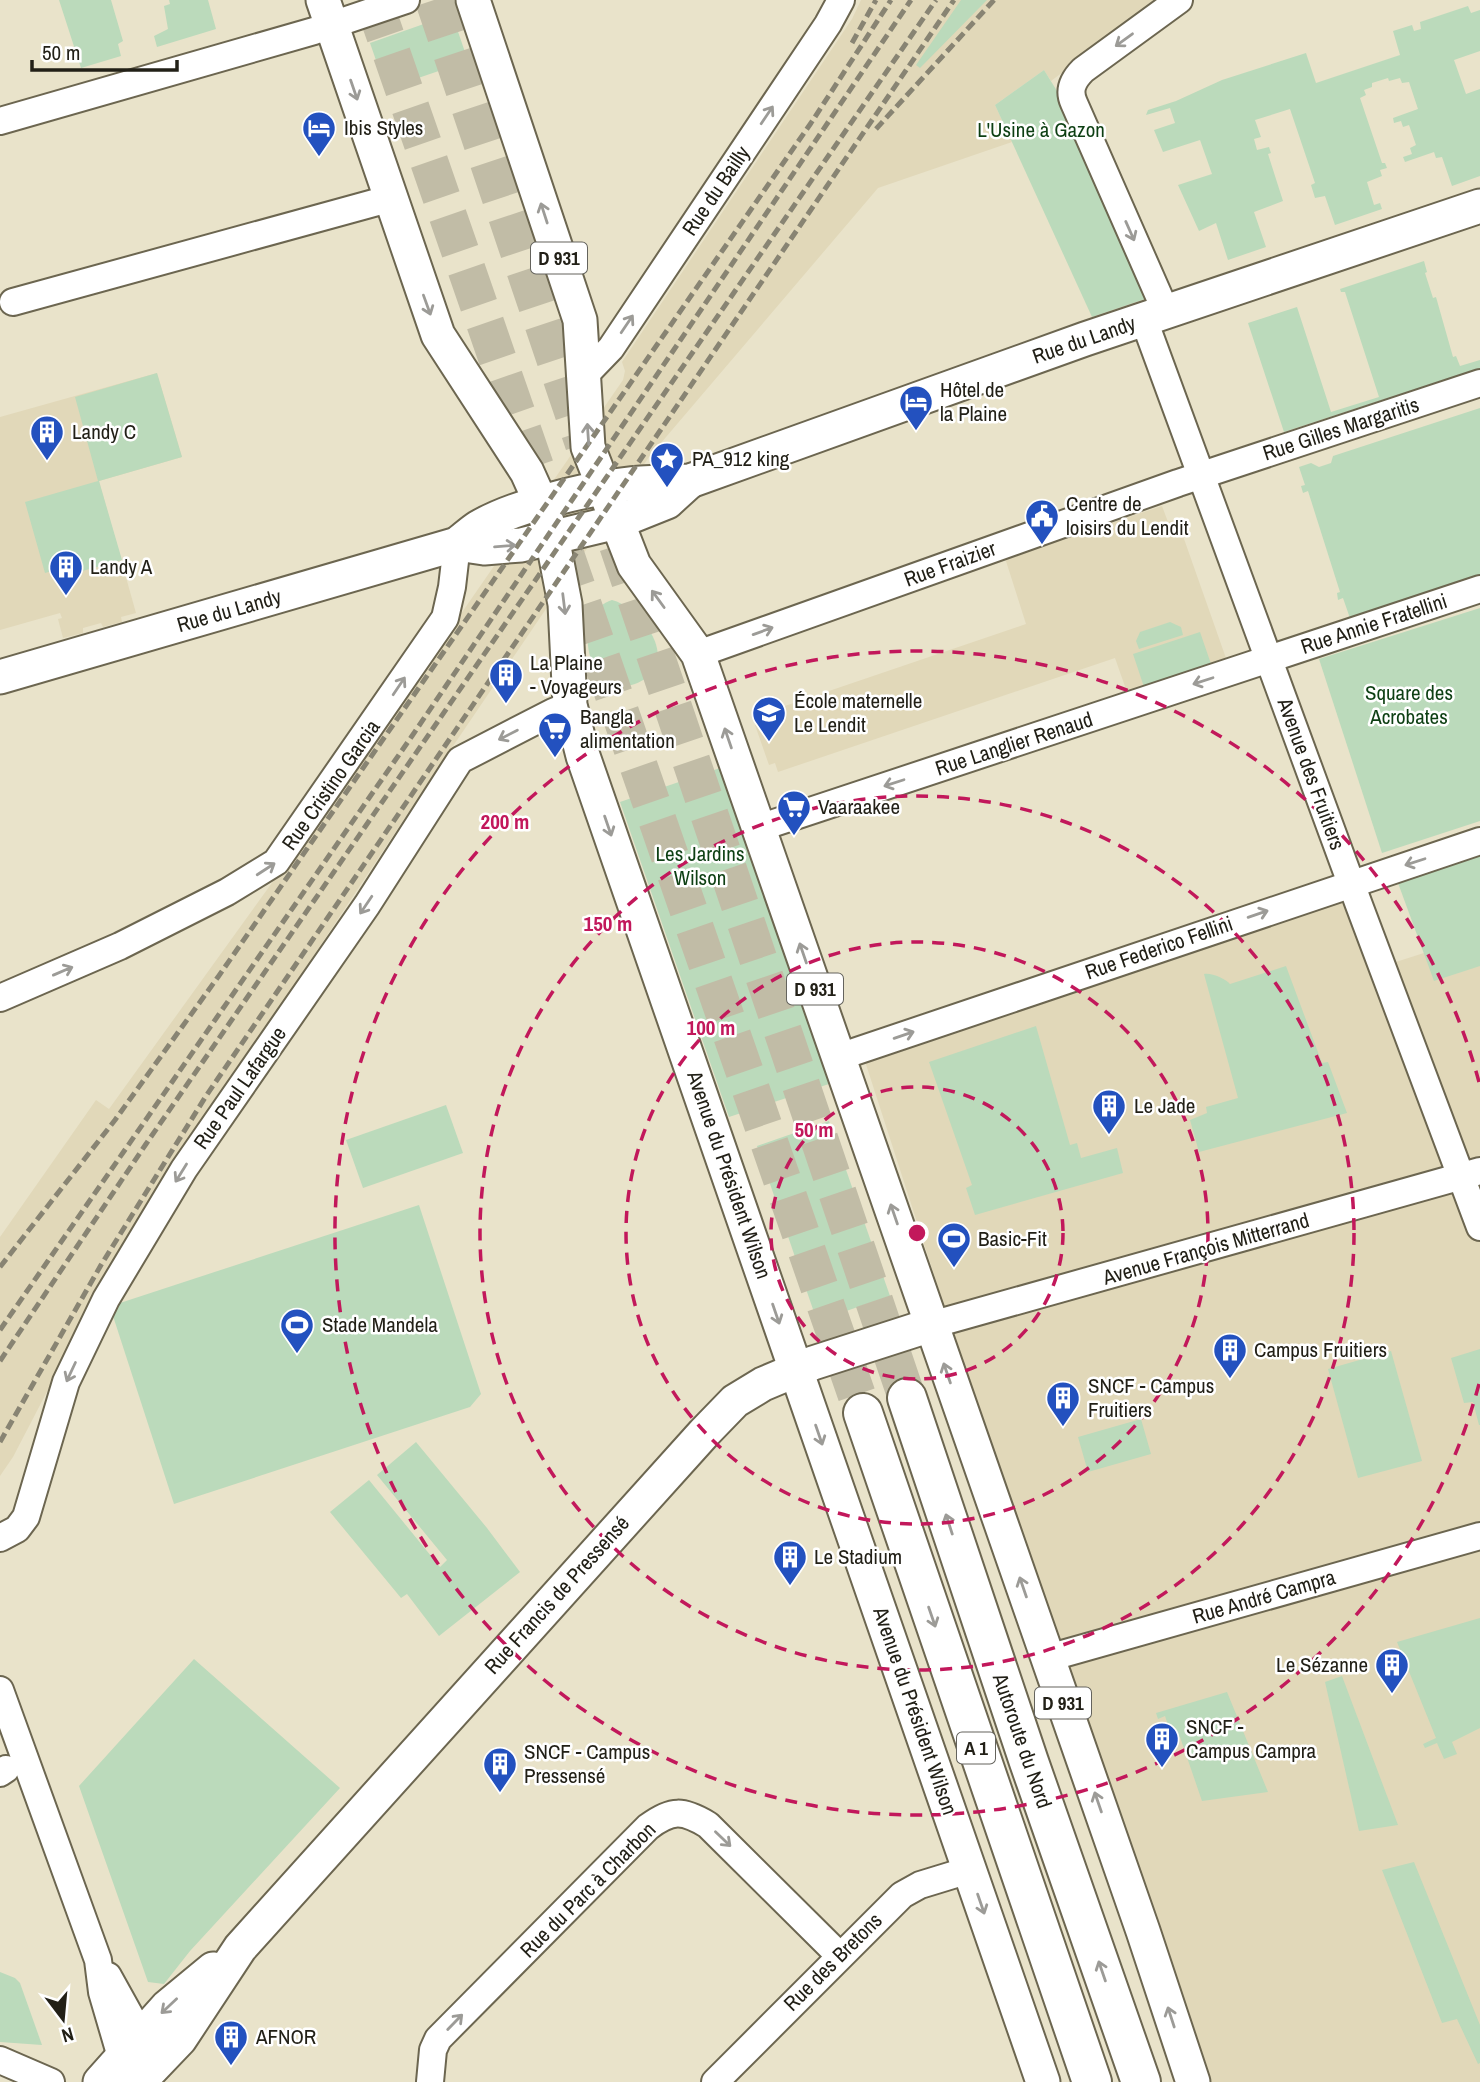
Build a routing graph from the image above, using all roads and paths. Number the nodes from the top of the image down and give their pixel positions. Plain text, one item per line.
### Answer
1 (405, 0) edge
2 (473, 0) edge
3 (841, 0) edge
4 (1179, 0) edge
5 (328, 13) edge
6 (0, 121) edge
7 (392, 198) junction
8 (1480, 206) edge
9 (13, 302) dead end
10 (1155, 316) junction
11 (583, 377) junction
12 (1480, 383) edge
13 (1201, 475) junction
14 (690, 481) junction
15 (604, 488) junction
16 (541, 503) junction
17 (617, 522) junction
18 (552, 537) junction
19 (457, 544) junction
20 (1480, 589) edge
21 (698, 654) junction
22 (1268, 659) junction
23 (0, 677) edge
24 (570, 705) junction
25 (760, 828) junction
26 (1480, 841) edge
27 (1351, 883) junction
28 (0, 998) edge
29 (839, 1057) junction
30 (1470, 1173) edge
31 (1480, 1227) edge
32 (931, 1325) junction
33 (796, 1371) junction
34 (907, 1398) tunnel mouth
35 (863, 1413) tunnel mouth
36 (1480, 1536) edge
37 (0, 1538) edge
38 (1048, 1658) junction
39 (0, 1690) edge
40 (969, 1870) junction
41 (839, 1956) junction
42 (0, 2060) edge
43 (134, 2070) edge
44 (51, 2082) edge
45 (430, 2082) edge
46 (715, 2082) edge
47 (1043, 2082) edge
48 (1092, 2082) edge
49 (1141, 2082) edge
50 (1193, 2082) edge

1 - 5 street
11 -> 2 main road, D 931
11 -> 3 street, Rue du Bailly
4 -> 10 street, Avenue des Fruitiers
5 - 6 street
5 -> 7 main road, Avenue du Président Wilson
7 - 9 street
7 -> 16 main road, Avenue du Président Wilson
8 - 10 main road, Rue du Landy
10 - 13 street, Avenue des Fruitiers
10 - 14 main road, Rue du Landy
15 -> 11 main road, D 931
12 - 13 street, Rue Gilles Margaritis
21 -> 13 street, Rue Fraizier
13 - 22 street, Avenue des Fruitiers
14 - 15 main road, Rue du Landy
14 - 17 main road, Rue du Landy
15 - 16 main road, Rue du Landy
15 - 17 main road, D 931
16 - 18 main road, Avenue du Président Wilson
16 - 19 main road, Rue du Landy
17 - 18 main road, Rue du Landy
21 -> 17 main road, D 931
19 -> 18 main road, Rue du Landy
18 -> 24 main road, Avenue du Président Wilson
19 - 23 main road, Rue du Landy
28 -> 19 street, Rue Cristino Garcia
20 - 22 street, Rue Annie Fratellini
25 -> 21 main road, D 931
22 -> 25 street, Rue Langlier Renaud
22 - 27 street, Avenue des Fruitiers
24 -> 33 main road, Avenue du Président Wilson
24 -> 37 street, Rue Paul Lafargue
29 -> 25 main road, D 931
26 -> 27 street, Rue Federico Fellini
29 -> 27 street, Rue Federico Fellini
27 - 30 street, Avenue des Fruitiers
32 -> 29 main road, D 931
30 - 31 street, Avenue des Fruitiers
30 - 32 street, Avenue François Mitterrand
32 - 33 main road, Rue Francis de Pressensé
38 -> 32 main road, D 931
33 -> 40 main road, Avenue du Président Wilson
33 - 43 main road, Rue Francis de Pressensé
49 -> 34 highway, Autoroute du Nord / A 1
35 -> 48 highway, A 1
36 - 38 street, Rue André Campra
50 -> 38 main road, D 931
39 - 43 street
40 - 41 street, Rue des Bretons
40 -> 47 main road, Avenue du Président Wilson
45 -> 41 street, Rue du Parc à Charbon
41 - 46 street, Rue des Bretons
42 - 44 street

